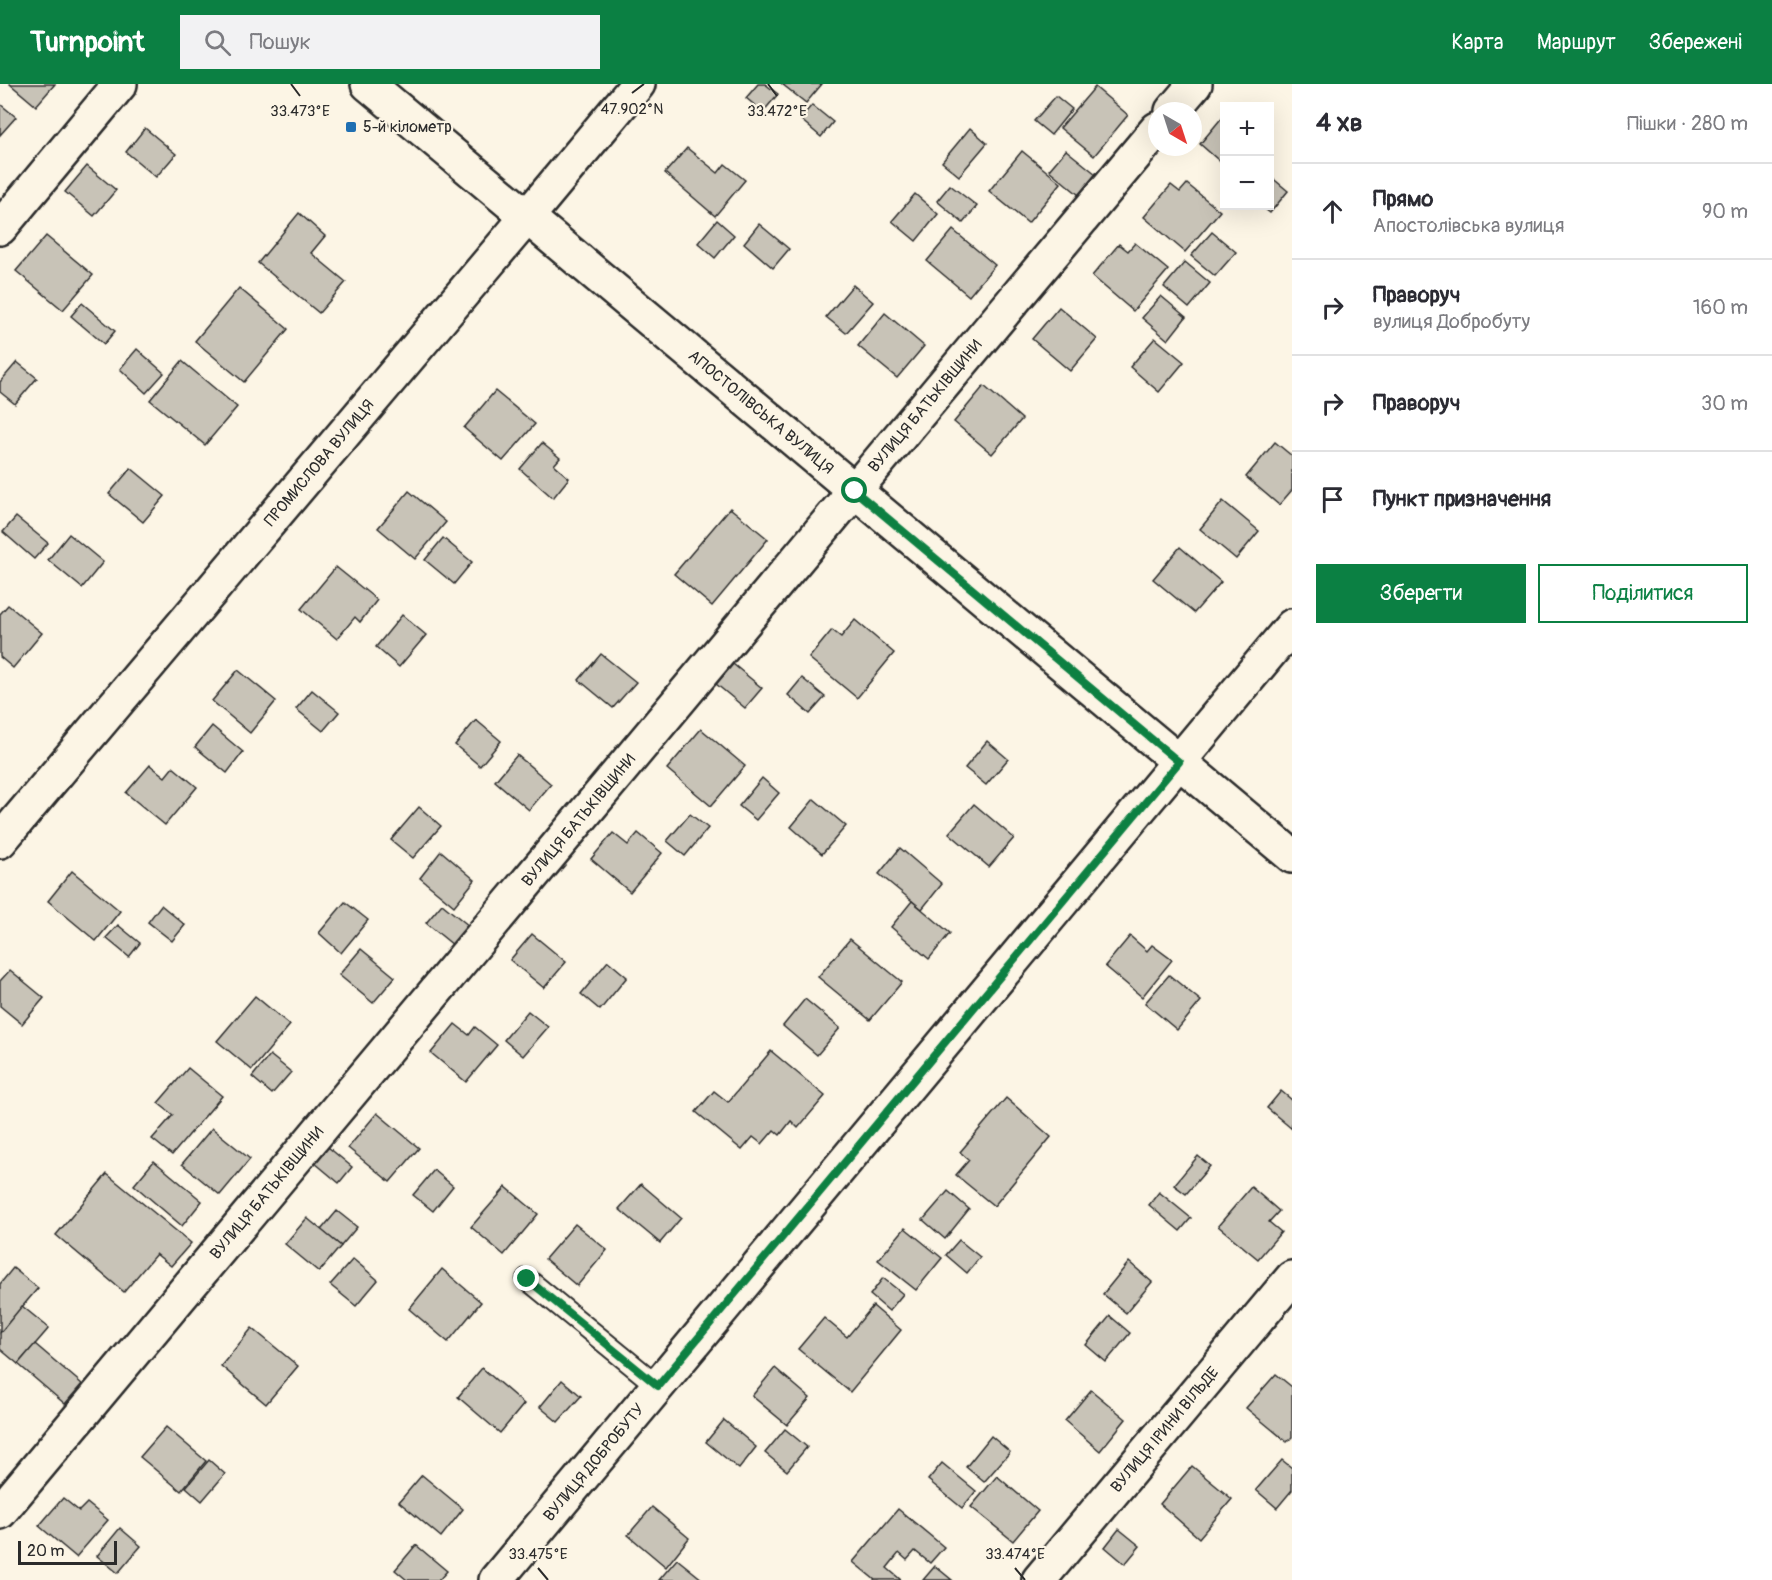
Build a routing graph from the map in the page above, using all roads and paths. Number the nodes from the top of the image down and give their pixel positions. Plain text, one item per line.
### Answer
1 (120, 84) edge
2 (368, 84) edge
3 (638, 84) edge
4 (1195, 84) edge
5 (1180, 102) edge
6 (1148, 140) edge
7 (527, 217) junction
8 (0, 228) edge
9 (855, 491) junction
10 (1292, 626) edge
11 (1179, 762) junction
12 (0, 841) edge
13 (1292, 856) edge
14 (1292, 1278) edge
15 (527, 1279) dead end
16 (658, 1386) junction
17 (0, 1512) edge
18 (496, 1580) edge
19 (1039, 1580) edge

1 - 8 street
2 - 7 street, АПОСТОЛІВСЬКА ВУЛИЦЯ
3 - 7 street, ПРОМИСЛОВА ВУЛИЦЯ
4 - 5 street
6 - 9 street, ВУЛИЦЯ БАТЬКІВЩИНИ
7 - 9 street, АПОСТОЛІВСЬКА ВУЛИЦЯ
7 - 12 street, ПРОМИСЛОВА ВУЛИЦЯ
9 - 11 street, АПОСТОЛІВСЬКА ВУЛИЦЯ
9 - 17 street, ВУЛИЦЯ БАТЬКІВЩИНИ
10 - 11 street, ВУЛИЦЯ ДОБРОБУТУ
11 - 13 street, АПОСТОЛІВСЬКА ВУЛИЦЯ
11 - 16 street, ВУЛИЦЯ ДОБРОБУТУ
14 - 19 street, ВУЛИЦЯ ІРИНИ ВІЛЬДЕ
15 - 16 lane
16 - 18 street, ВУЛИЦЯ ДОБРОБУТУ

